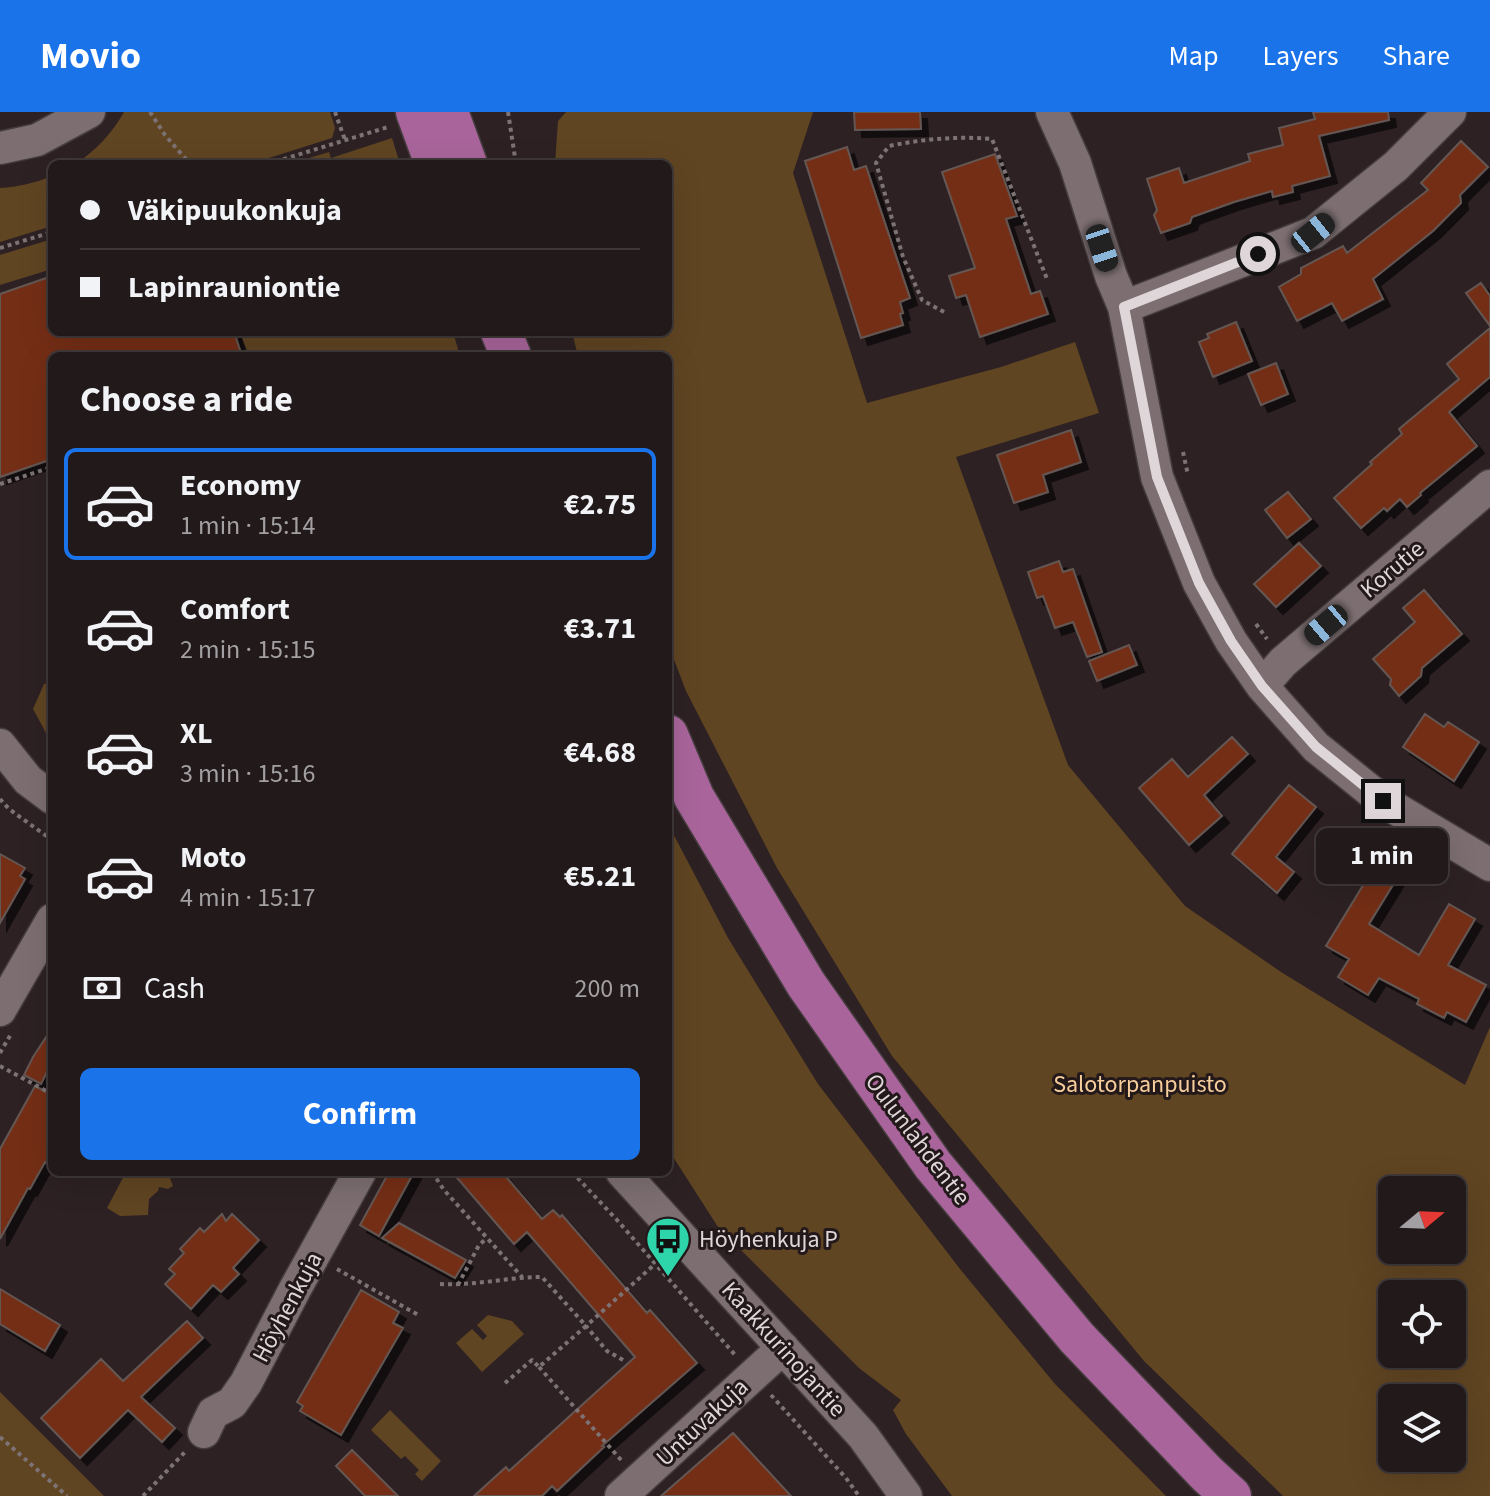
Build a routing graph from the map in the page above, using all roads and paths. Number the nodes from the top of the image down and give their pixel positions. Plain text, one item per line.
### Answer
1 (89, 112) edge
2 (150, 112) edge
3 (335, 112) edge
4 (448, 112) edge
5 (508, 112) edge
6 (1052, 112) edge
7 (1450, 112) edge
8 (404, 118) edge
9 (345, 140) junction
10 (0, 148) edge
11 (187, 160) edge
12 (281, 160) edge
13 (432, 160) edge
14 (466, 160) edge
15 (515, 160) edge
16 (48, 233) edge
17 (0, 248) edge
18 (1047, 279) dead end
19 (1124, 307) junction
20 (944, 312) dead end
21 (1183, 453) dead end
22 (48, 468) edge
23 (1189, 481) dead end
24 (0, 484) edge
25 (1490, 486) edge
26 (1250, 617) dead end
27 (1283, 662) junction
28 (1262, 686) junction
29 (0, 745) edge
30 (672, 745) edge
31 (48, 795) edge
32 (0, 799) edge
33 (48, 837) edge
34 (1490, 865) edge
35 (48, 927) edge
36 (0, 1010) edge
37 (0, 1066) edge
38 (48, 1092) edge
39 (358, 1176) edge
40 (435, 1176) edge
41 (576, 1176) edge
42 (626, 1176) edge
43 (487, 1238) junction
44 (314, 1256) junction
45 (655, 1264) junction
46 (522, 1277) junction
47 (440, 1284) dead end
48 (458, 1285) junction
49 (420, 1316) dead end
50 (586, 1326) junction
51 (783, 1348) junction
52 (623, 1360) dead end
53 (539, 1367) junction
54 (753, 1375) junction
55 (505, 1383) dead end
56 (204, 1432) joint
57 (0, 1437) edge
58 (630, 1488) edge
59 (61, 1489) junction
60 (53, 1496) edge
61 (67, 1496) edge
62 (143, 1496) edge
63 (859, 1496) edge
64 (906, 1496) edge
65 (1231, 1496) edge

1 - 10 street
2 - 11 path
3 - 9 path
4 - 14 main road
5 - 15 path
6 - 19 street
7 - 19 street
8 - 9 path
8 - 13 main road
9 - 12 path
16 - 17 path
18 - 20 path
19 - 28 street
21 - 23 path
22 - 24 path
25 - 27 street, Korutie
26 - 27 path
27 - 28 street, Korutie
28 - 34 street
29 - 31 street
30 - 65 main road, Oulunlahdentie
32 - 33 path
35 - 36 street
37 - 38 path
39 - 44 street, Höyhenkuja
40 - 43 path
41 - 45 path
42 - 51 street, Kaakkurinojantie
43 - 46 path
43 - 48 path
44 - 49 path
44 - 56 street, Höyhenkuja
45 - 50 path
45 - 54 path
46 - 48 path
46 - 50 path
47 - 48 path
50 - 52 path
50 - 53 path
51 - 54 street, Untuvakuja
51 - 64 street, Kaakkurinojantie
53 - 55 path
53 - 58 path
54 - 58 street, Untuvakuja
54 - 63 path
56 - 62 path
57 - 59 path
59 - 60 path
59 - 61 path

